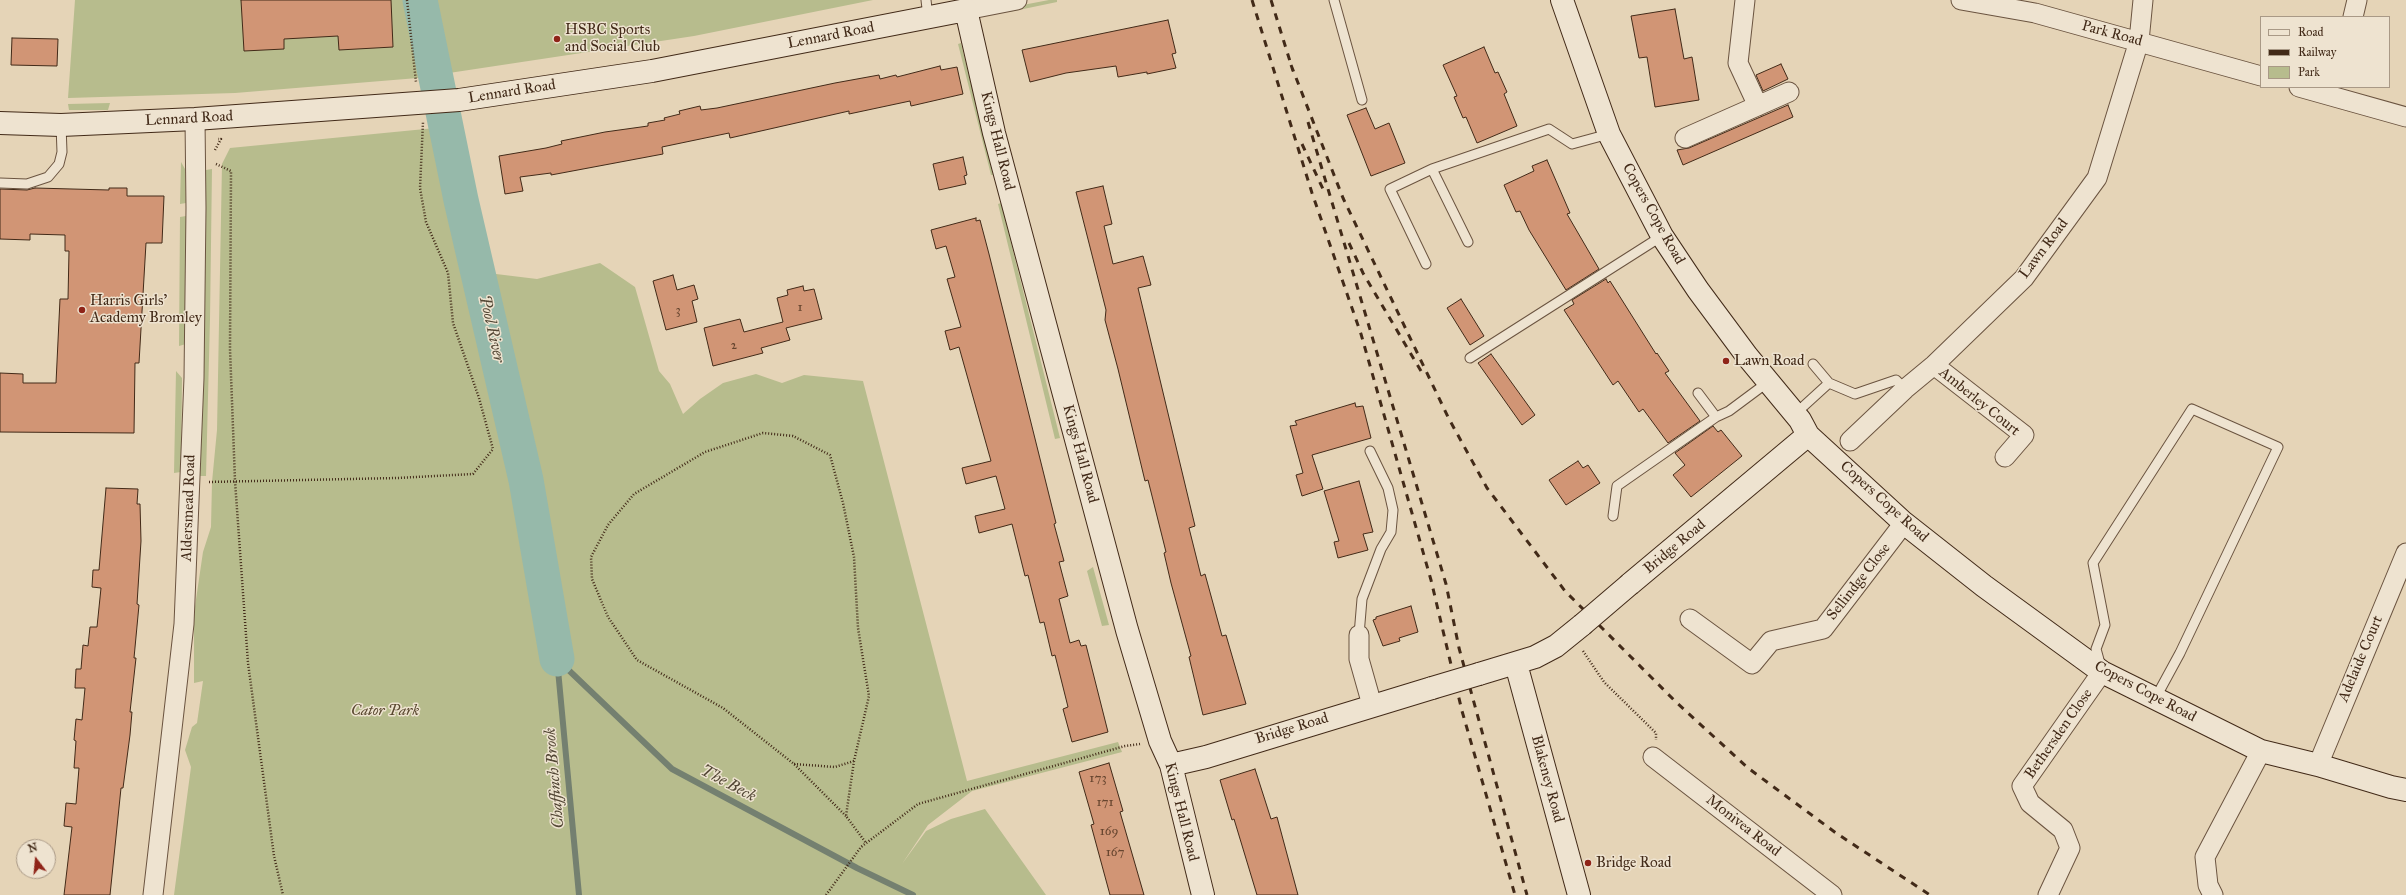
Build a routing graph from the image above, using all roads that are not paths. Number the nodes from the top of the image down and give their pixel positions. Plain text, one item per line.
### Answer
1 (1017, 0) edge
2 (1334, 0) edge
3 (1562, 0) edge
4 (1745, 0) edge
5 (1961, 0) edge
6 (2143, 0) edge
7 (2357, 0) edge
8 (927, 9) edge
9 (966, 10) junction
10 (2353, 16) edge
11 (2139, 41) junction
12 (2260, 76) edge
13 (2306, 88) edge
14 (1789, 92) dead end
15 (2336, 92) edge
16 (1362, 100) dead end
17 (1758, 106) junction
18 (2406, 117) edge
19 (195, 119) junction
20 (0, 123) edge
21 (61, 125) junction
22 (1609, 134) junction
23 (1685, 138) dead end
24 (1432, 169) junction
25 (0, 183) edge
26 (1662, 236) junction
27 (1468, 242) dead end
28 (1426, 264) dead end
29 (1470, 358) dead end
30 (1813, 364) dead end
31 (1934, 365) junction
32 (1768, 382) junction
33 (1829, 383) junction
34 (1905, 389) junction
35 (1698, 393) dead end
36 (1794, 414) junction
37 (1716, 417) junction
38 (1808, 435) junction
39 (1850, 441) dead end
40 (1370, 451) dead end
41 (2005, 457) dead end
42 (1613, 516) dead end
43 (1904, 523) junction
44 (2406, 553) edge
45 (1690, 619) dead end
46 (1358, 635) joint
47 (1516, 664) junction
48 (2102, 672) junction
49 (2155, 699) junction
50 (1372, 705) junction
51 (2261, 751) junction
52 (1653, 757) road end
53 (1171, 765) junction
54 (2318, 765) junction
55 (2406, 790) edge
56 (153, 895) edge
57 (1203, 895) edge
58 (1579, 895) edge
59 (1832, 895) edge
60 (2048, 895) edge
61 (2213, 895) edge

1 - 9 street, Lennard Road
2 - 16 lane
3 - 22 street, Copers Cope Road
4 - 17 street
5 - 11 street, Park Road
6 - 11 street, Lawn Road
7 - 10 street
8 - 9 street, Lennard Road
8 - 19 street, Lennard Road
9 - 53 street, Kings Hall Road
11 - 12 street, Park Road
11 - 31 street, Lawn Road
13 - 15 street
14 - 17 street
15 - 18 street
17 - 23 street
19 - 21 street, Lennard Road
19 - 56 street, Aldersmead Road
20 - 21 street, Lennard Road
21 - 25 lane
22 - 24 lane
22 - 26 street, Copers Cope Road
24 - 27 lane
24 - 28 lane
26 - 29 lane
26 - 32 street, Copers Cope Road
30 - 33 lane
31 - 34 street, Lawn Road
31 - 41 street, Amberley Court
32 - 36 street, Copers Cope Road
32 - 37 lane
33 - 34 lane
33 - 36 lane
34 - 39 street, Lawn Road
35 - 37 lane
36 - 38 street, Copers Cope Road
37 - 42 lane
38 - 43 street, Copers Cope Road
38 - 47 street, Bridge Road, bridge
40 - 46 lane
43 - 45 street, Sellindge Close
43 - 48 street, Copers Cope Road
44 - 54 street, Adelaide Court
46 - 50 street
47 - 50 street, Bridge Road, bridge
47 - 58 street, Blakeney Road
48 - 49 street, Copers Cope Road
48 - 49 lane
48 - 60 street, Bethersden Close
49 - 51 street, Copers Cope Road
50 - 53 street, Bridge Road
51 - 54 street, Copers Cope Road
51 - 61 street
52 - 59 street, Monivea Road
53 - 57 street, Kings Hall Road
54 - 55 street, Copers Cope Road

